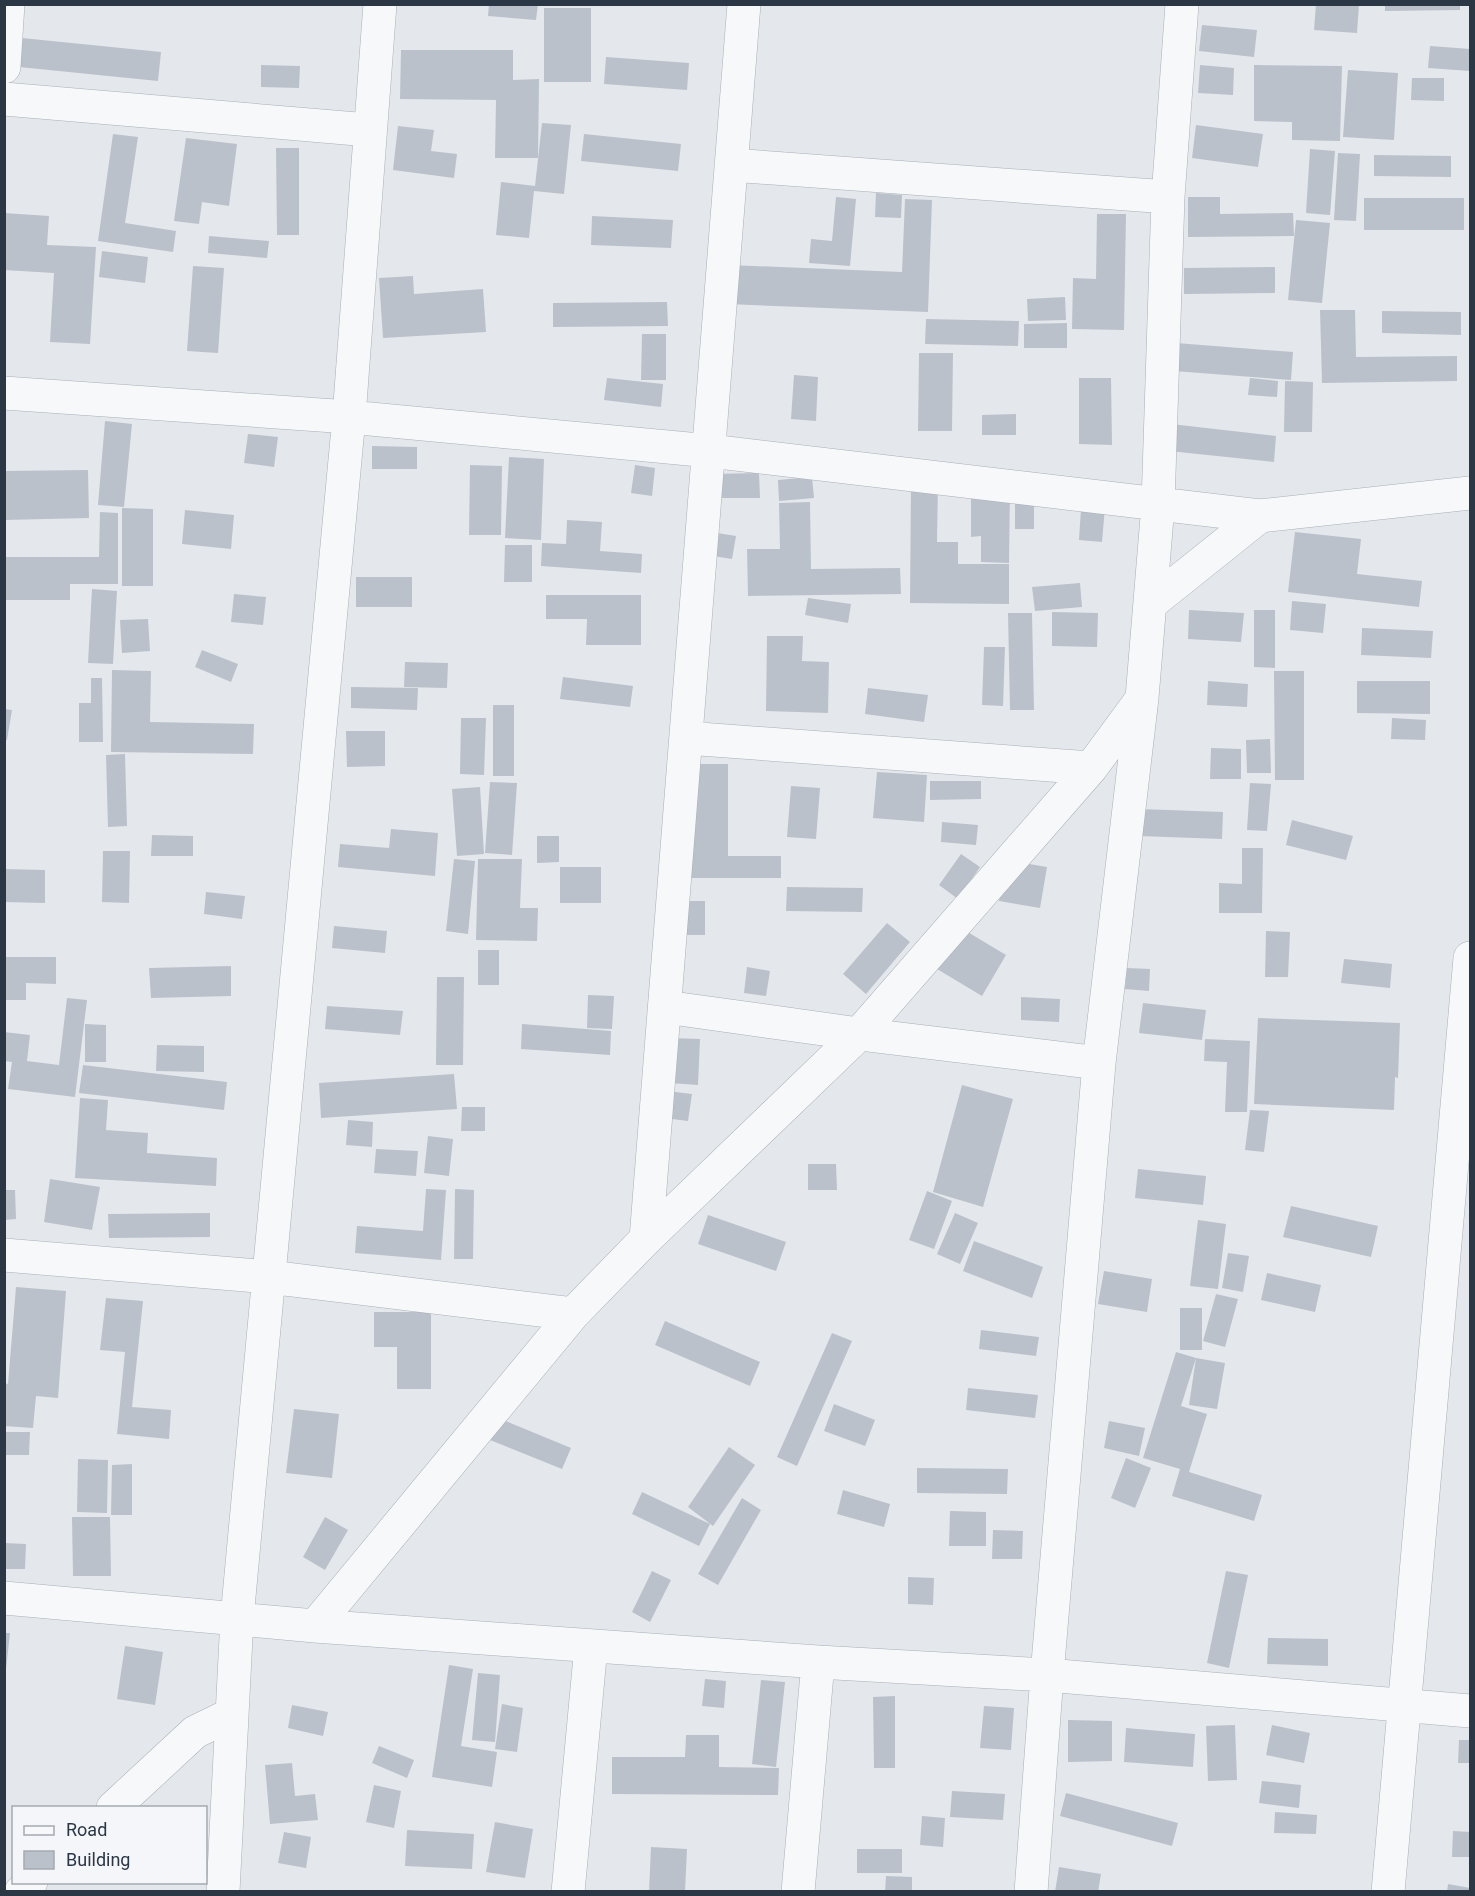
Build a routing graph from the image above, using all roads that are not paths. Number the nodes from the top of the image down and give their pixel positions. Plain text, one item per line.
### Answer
1 (8, 4) edge
2 (380, 4) edge
3 (744, 4) edge
4 (1182, 4) edge
5 (4, 67) edge
6 (4, 99) edge
7 (369, 130) junction
8 (731, 165) junction
9 (1168, 197) junction
10 (4, 393) edge
11 (349, 417) junction
12 (710, 451) junction
13 (1470, 493) edge
14 (1158, 505) junction
15 (1260, 516) junction
16 (1150, 604) junction
17 (1142, 698) junction
18 (687, 738) junction
19 (1091, 768) junction
20 (1470, 958) edge
21 (665, 1007) junction
22 (859, 1034) junction
23 (1099, 1063) junction
24 (646, 1239) junction
25 (4, 1255) edge
26 (269, 1277) junction
27 (573, 1314) junction
28 (4, 1598) edge
29 (237, 1618) junction
30 (315, 1626) junction
31 (591, 1646) junction
32 (818, 1662) junction
33 (1047, 1675) junction
34 (1405, 1704) junction
35 (1470, 1711) edge
36 (232, 1714) junction
37 (114, 1806) edge
38 (223, 1892) edge
39 (568, 1892) edge
40 (798, 1892) edge
41 (1031, 1892) edge
42 (1388, 1892) edge

1 - 5 street
2 - 7 street
3 - 8 street
4 - 9 street
6 - 7 street
7 - 11 street
8 - 9 street
8 - 12 street
9 - 14 street
10 - 11 street
11 - 12 street
11 - 26 street
12 - 14 street
12 - 18 street
13 - 15 street
14 - 15 street
14 - 16 street
15 - 16 street
16 - 17 street
17 - 19 street
17 - 23 street
18 - 19 street
18 - 21 street
19 - 22 street
20 - 34 street
21 - 22 street
21 - 24 street
22 - 23 street
22 - 24 street
23 - 33 street
24 - 27 street
25 - 26 street
26 - 27 street
26 - 29 street
27 - 30 street
28 - 29 street
29 - 30 street
29 - 36 street
30 - 31 street
31 - 32 street
31 - 39 street
32 - 33 street
32 - 40 street
33 - 34 street
33 - 41 street
34 - 35 street
34 - 42 street
36 - 37 street
36 - 38 street

